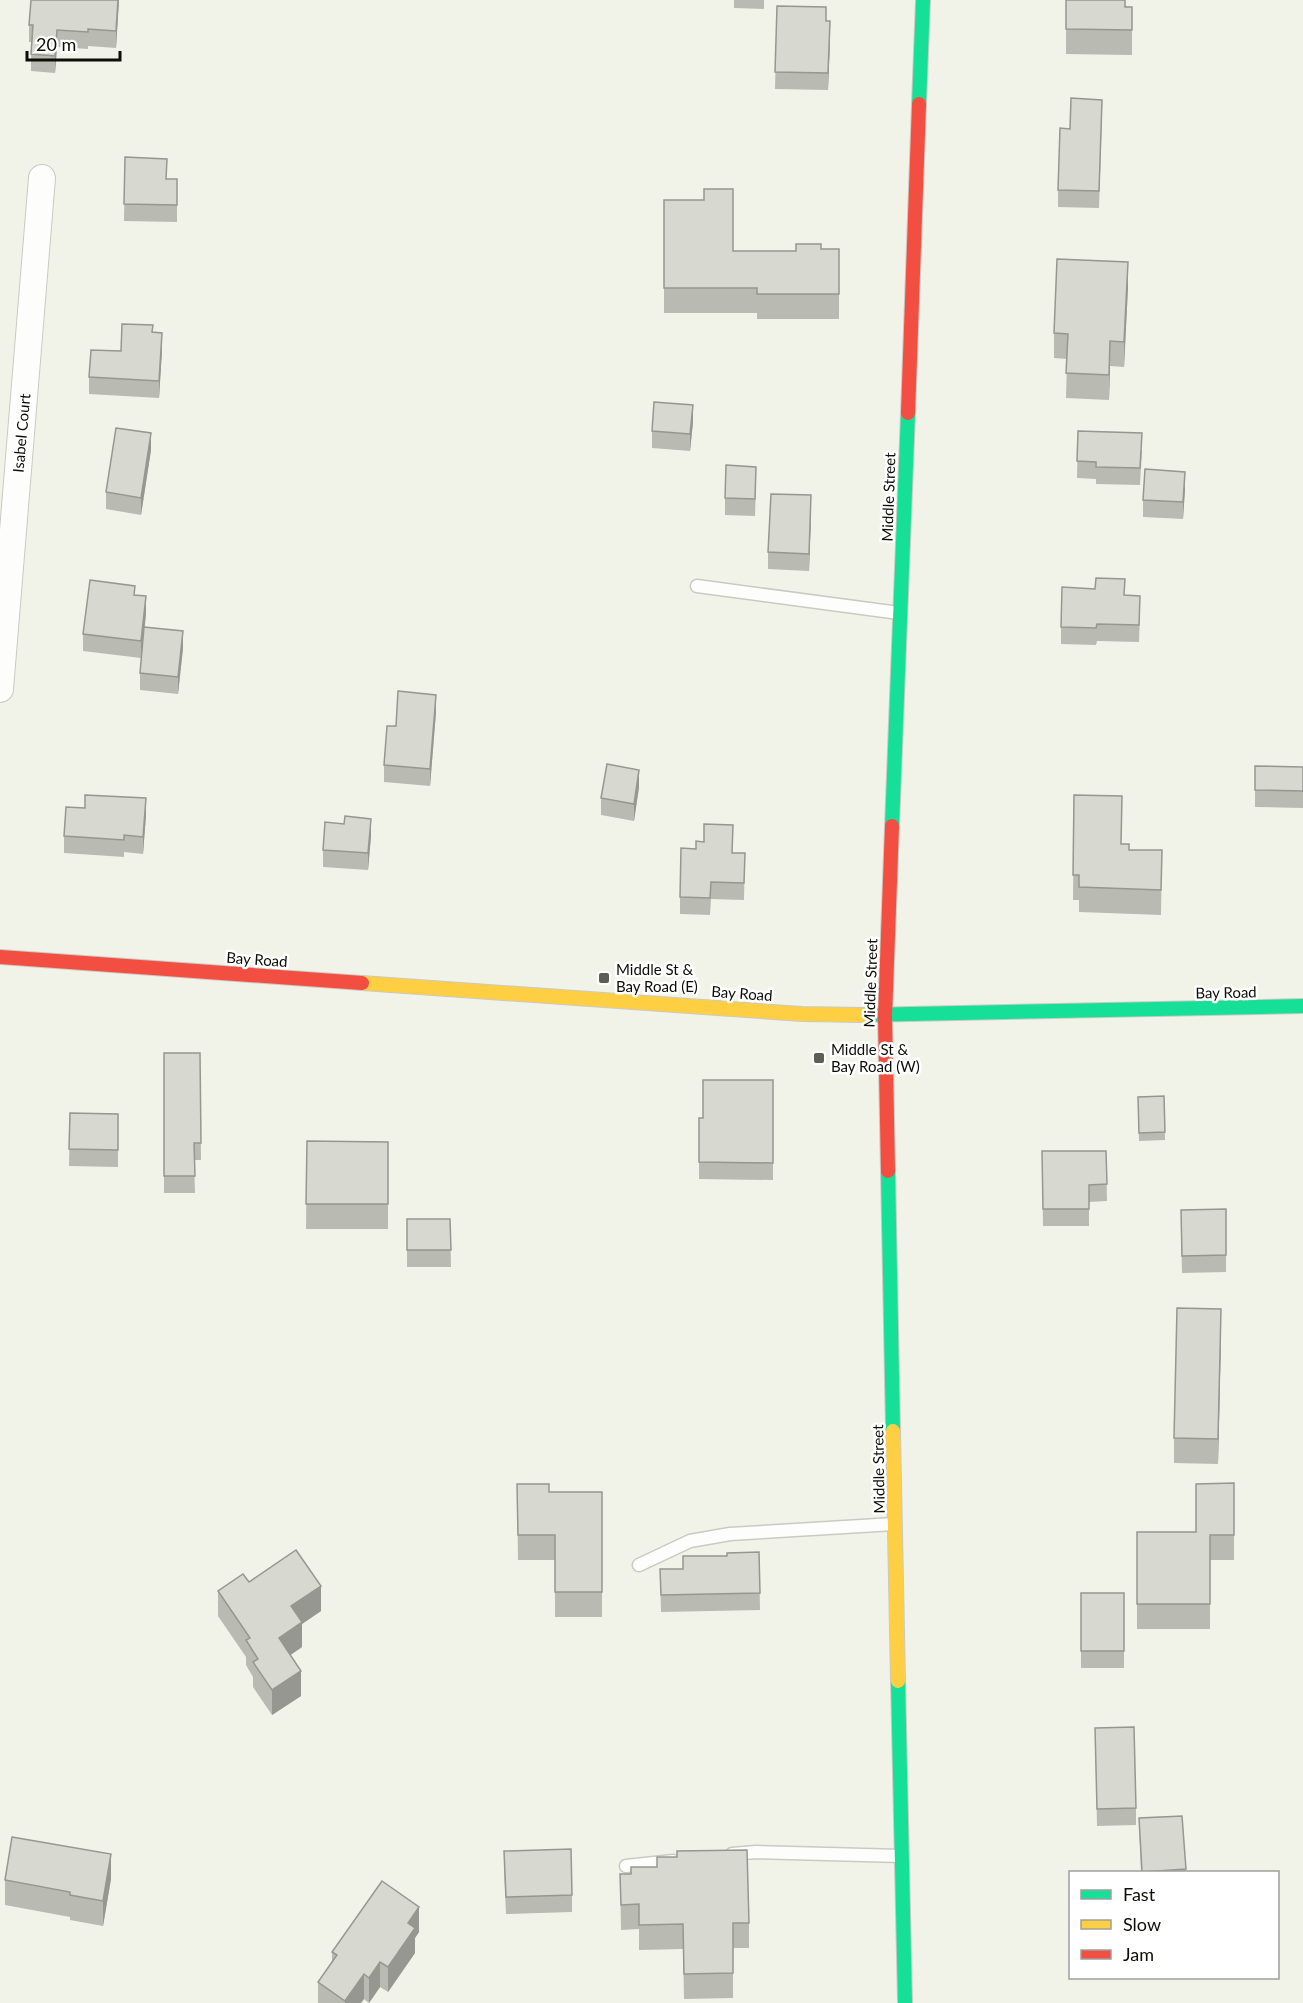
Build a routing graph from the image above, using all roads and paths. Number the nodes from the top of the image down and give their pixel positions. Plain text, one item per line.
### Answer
1 (923, 0) edge
2 (42, 178) dead end
3 (697, 586) dead end
4 (900, 613) junction
5 (0, 689) edge
6 (0, 957) edge
7 (1303, 1006) edge
8 (885, 1016) junction
9 (895, 1524) junction
10 (639, 1565) dead end
11 (720, 1856) edge
12 (902, 1856) junction
13 (685, 1860) edge
14 (626, 1866) dead end
15 (905, 2003) edge

1 - 4 main road, Middle Street
2 - 5 street, Isabel Court
3 - 4 lane
4 - 8 main road, Middle Street
6 - 8 main road, Bay Road
7 - 8 main road, Bay Road
8 - 9 main road, Middle Street
9 - 10 lane
9 - 12 main road, Middle Street
11 - 12 lane
12 - 15 main road, Middle Street
13 - 14 lane

